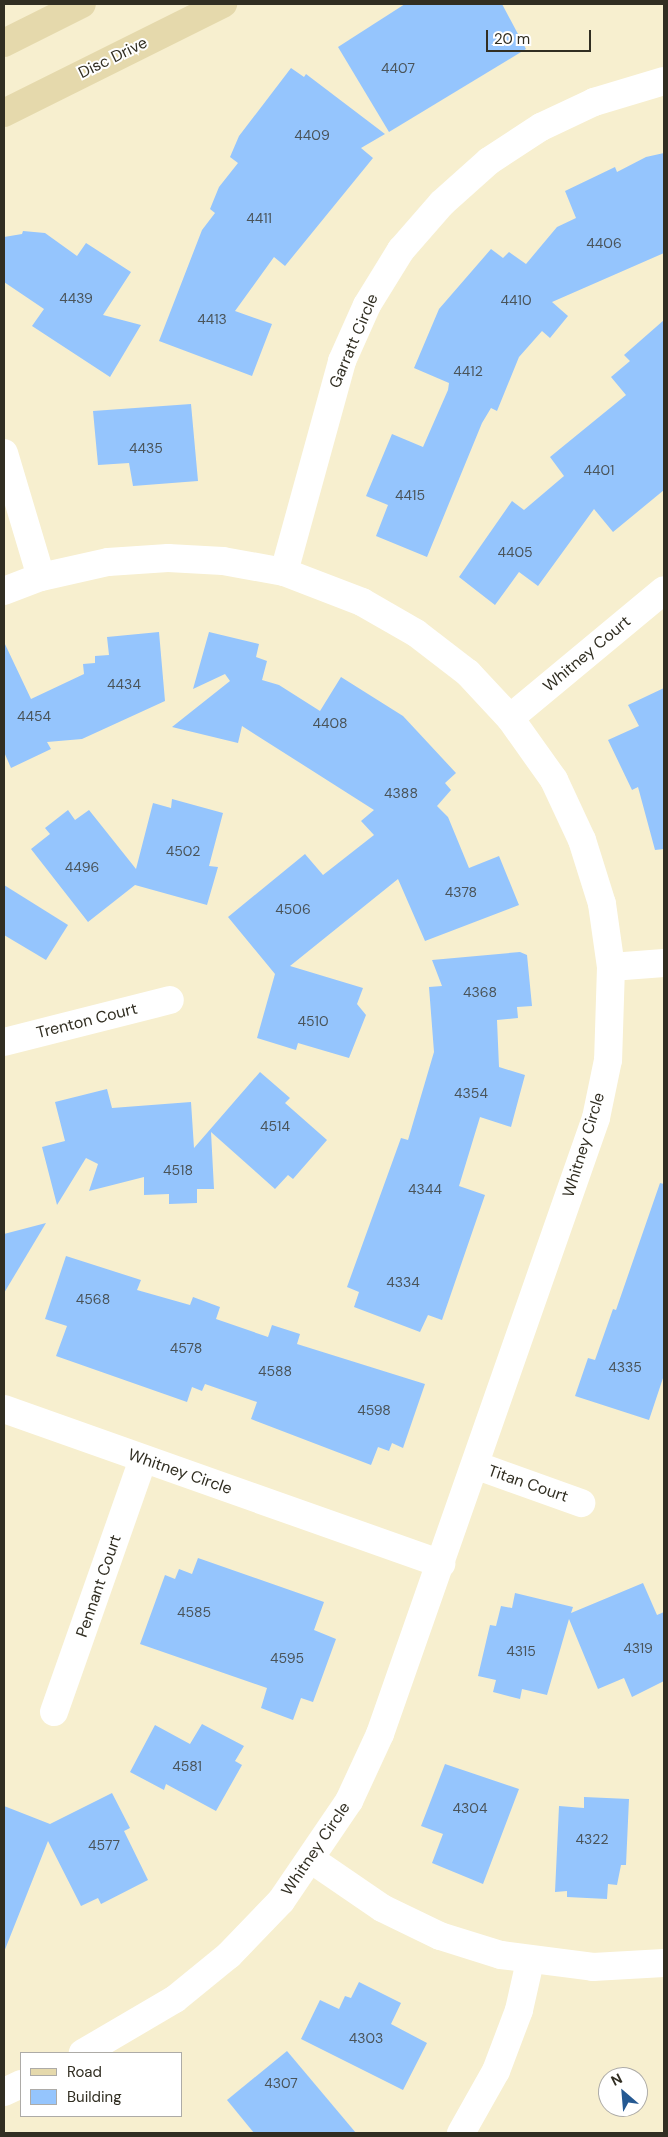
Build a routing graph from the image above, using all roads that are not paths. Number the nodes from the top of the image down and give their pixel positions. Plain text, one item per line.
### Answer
1 (82, 4) edge
2 (223, 4) edge
3 (4, 43) edge
4 (664, 81) edge
5 (4, 113) edge
6 (4, 453) edge
7 (284, 572) junction
8 (41, 577) junction
9 (664, 590) edge
10 (4, 591) edge
11 (510, 718) junction
12 (664, 963) edge
13 (611, 967) junction
14 (170, 1000) dead end
15 (4, 1042) edge
16 (4, 1409) edge
17 (143, 1459) junction
18 (475, 1466) junction
19 (581, 1503) dead end
20 (441, 1564) junction
21 (54, 1712) dead end
22 (312, 1860) junction
23 (530, 1961) junction
24 (664, 1963) edge
25 (85, 2052) edge
26 (20, 2084) edge
27 (4, 2092) edge
28 (460, 2133) edge

1 - 3 main road
2 - 5 main road, Disc Drive
4 - 7 street, Garratt Circle
6 - 8 street
7 - 8 street, Whitney Circle
7 - 11 street, Whitney Circle
8 - 10 street, Whitney Circle
9 - 11 street, Whitney Court
11 - 13 street, Whitney Circle
12 - 13 street
13 - 18 street, Whitney Circle
14 - 15 street, Trenton Court
16 - 17 street, Whitney Circle
17 - 20 street, Whitney Circle
17 - 21 street, Pennant Court
18 - 19 street, Titan Court
18 - 20 street, Whitney Circle
20 - 22 street, Whitney Circle
22 - 23 street
22 - 25 street, Whitney Circle
23 - 24 street
23 - 28 street
26 - 27 street

